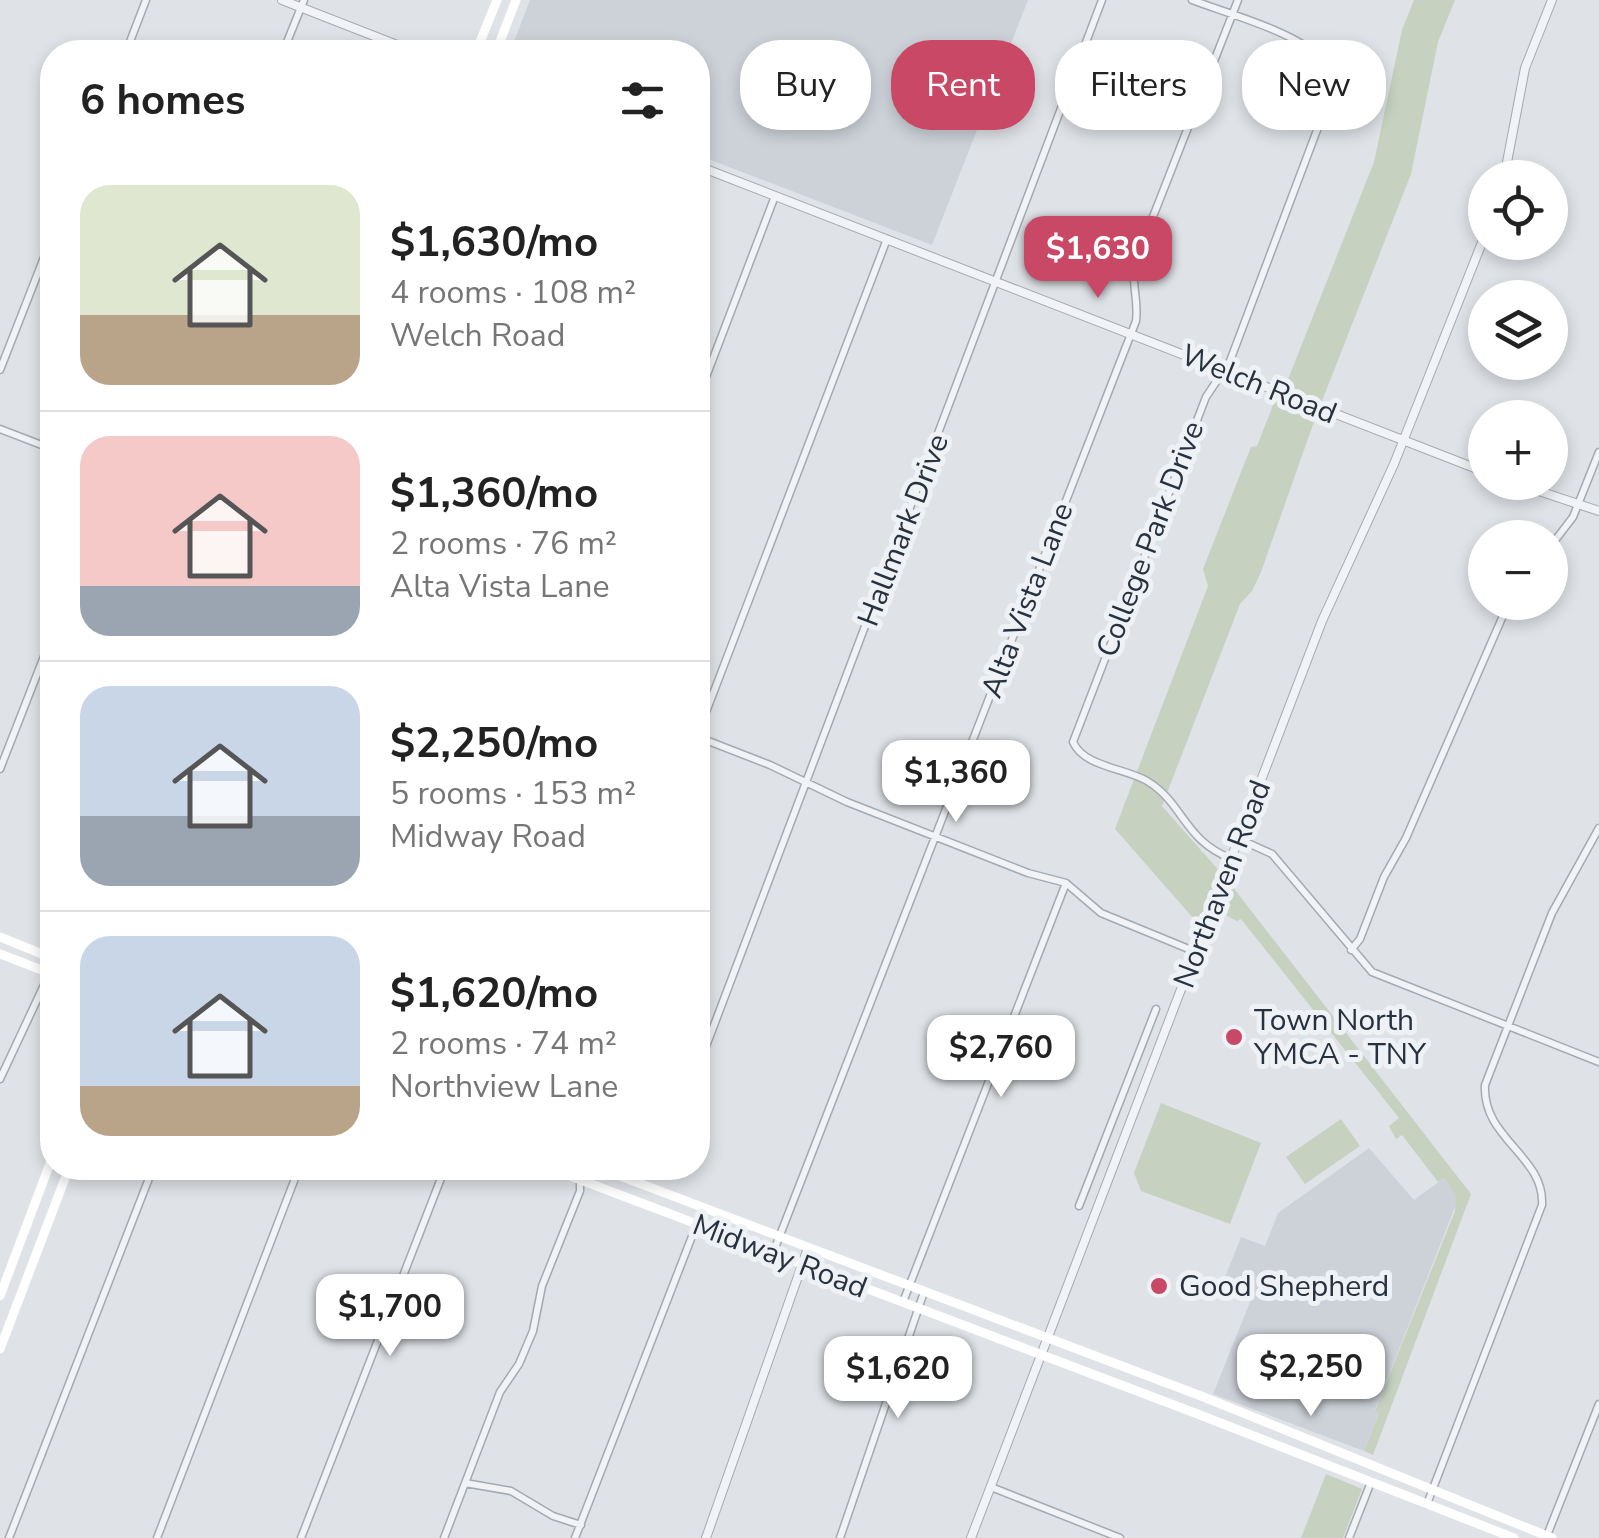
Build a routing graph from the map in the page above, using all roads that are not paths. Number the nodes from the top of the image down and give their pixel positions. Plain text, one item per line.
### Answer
1 (146, 0) edge
2 (282, 0) edge
3 (497, 0) edge
4 (516, 0) edge
5 (1102, 0) edge
6 (1192, 0) edge
7 (1238, 0) edge
8 (1552, 0) edge
9 (302, 4) edge
10 (1232, 15) junction
11 (131, 40) edge
12 (288, 40) edge
13 (387, 40) edge
14 (481, 40) edge
15 (501, 40) edge
16 (1507, 160) edge
17 (710, 171) edge
18 (775, 196) junction
19 (887, 239) junction
20 (1475, 260) edge
21 (40, 268) edge
22 (994, 280) junction
23 (1131, 334) junction
24 (710, 367) edge
25 (0, 370) edge
26 (1225, 370) junction
27 (0, 429) edge
28 (1404, 440) junction
29 (40, 444) edge
30 (1599, 452) edge
31 (1468, 465) edge
32 (1564, 500) edge
33 (1578, 505) junction
34 (1599, 512) edge
35 (1568, 524) edge
36 (1501, 620) edge
37 (40, 667) edge
38 (710, 703) edge
39 (710, 739) edge
40 (0, 770) edge
41 (807, 783) junction
42 (1599, 828) edge
43 (935, 837) junction
44 (1240, 840) junction
45 (1232, 859) junction
46 (1066, 883) junction
47 (0, 937) edge
48 (1351, 950) junction
49 (1196, 952) junction
50 (40, 953) edge
51 (0, 954) edge
52 (40, 968) edge
53 (40, 997) edge
54 (1156, 1008) dead end
55 (1508, 1026) junction
56 (710, 1036) edge
57 (1145, 1037) junction
58 (1161, 1044) junction
59 (1599, 1062) edge
60 (0, 1079) edge
61 (1095, 1166) junction
62 (1112, 1173) junction
63 (44, 1180) edge
64 (65, 1180) edge
65 (149, 1180) edge
66 (294, 1180) edge
67 (439, 1180) edge
68 (580, 1180) edge
69 (583, 1180) edge
70 (631, 1180) edge
71 (1079, 1206) dead end
72 (703, 1208) junction
73 (697, 1224) junction
74 (780, 1237) junction
75 (808, 1248) junction
76 (773, 1254) junction
77 (802, 1264) junction
78 (909, 1286) junction
79 (924, 1292) junction
80 (0, 1296) edge
81 (903, 1302) junction
82 (918, 1308) junction
83 (1049, 1340) junction
84 (0, 1349) edge
85 (1043, 1356) junction
86 (1599, 1404) edge
87 (1371, 1482) junction
88 (465, 1483) junction
89 (991, 1487) junction
90 (1433, 1488) junction
91 (1427, 1504) junction
92 (581, 1525) junction
93 (1548, 1537) edge
94 (10, 1538) edge
95 (157, 1538) edge
96 (301, 1538) edge
97 (444, 1538) edge
98 (576, 1538) edge
99 (706, 1538) edge
100 (840, 1538) edge
101 (971, 1538) edge
102 (1120, 1538) edge
103 (1350, 1538) edge
104 (1514, 1538) edge

1 - 11 street
2 - 9 street
3 - 14 main road
4 - 15 main road
5 - 22 street, Hallmark Drive
6 - 10 street, College Park Drive
7 - 10 street, Alta Vista Lane
8 - 16 street
9 - 12 street
9 - 13 street
10 - 23 street, Alta Vista Lane
10 - 26 street, College Park Drive
17 - 18 street, Welch Road
18 - 19 street, Welch Road
18 - 24 street
19 - 22 street, Welch Road
19 - 38 street
20 - 28 street, Northaven Road
21 - 25 street
22 - 23 street, Welch Road
22 - 41 street, Hallmark Drive
23 - 26 street, Welch Road
23 - 43 street, Alta Vista Lane
26 - 28 street, Welch Road
26 - 45 street, College Park Drive
27 - 29 street
28 - 31 street, Welch Road
28 - 44 street, Northaven Road
30 - 33 street
32 - 33 street
33 - 34 street
33 - 35 street
36 - 48 street
37 - 40 street
39 - 41 street
41 - 43 street
41 - 56 street, Hallmark Drive
42 - 55 street
43 - 46 street
43 - 74 street, Alta Vista Lane
44 - 45 street, Northaven Road
44 - 48 street
45 - 49 street, Northaven Road
46 - 49 street
46 - 78 street
47 - 50 main road
48 - 55 street
49 - 58 street, Northaven Road
51 - 52 main road
53 - 60 street
54 - 57 street
55 - 59 street
55 - 90 street
57 - 58 street
57 - 61 street
58 - 62 street, Northaven Road
61 - 62 street
61 - 71 street
62 - 83 street, Northaven Road
63 - 80 main road
64 - 84 main road
65 - 94 street
66 - 95 street
67 - 96 street
68 - 88 street
69 - 73 main road, Midway Road
70 - 72 main road, Midway Road
72 - 73 street
72 - 74 main road, Midway Road
73 - 76 main road, Midway Road
73 - 92 street
74 - 75 main road, Midway Road
74 - 76 street, Alta Vista Lane
75 - 77 street
75 - 78 main road, Midway Road
76 - 77 main road, Midway Road
77 - 81 main road, Midway Road
77 - 99 street
78 - 79 main road, Midway Road
78 - 81 street
79 - 82 street
79 - 83 main road, Midway Road
81 - 82 main road, Midway Road
82 - 85 main road, Midway Road
82 - 100 street
83 - 85 street, Northaven Road
83 - 90 main road, Midway Road
85 - 87 main road, Midway Road
85 - 89 street, Northaven Road
86 - 93 street
87 - 91 main road, Midway Road
87 - 103 street
88 - 92 street
88 - 97 street
89 - 101 street, Northaven Road
89 - 102 street
90 - 91 street
90 - 93 main road, Midway Road
91 - 104 main road, Midway Road
92 - 98 street

